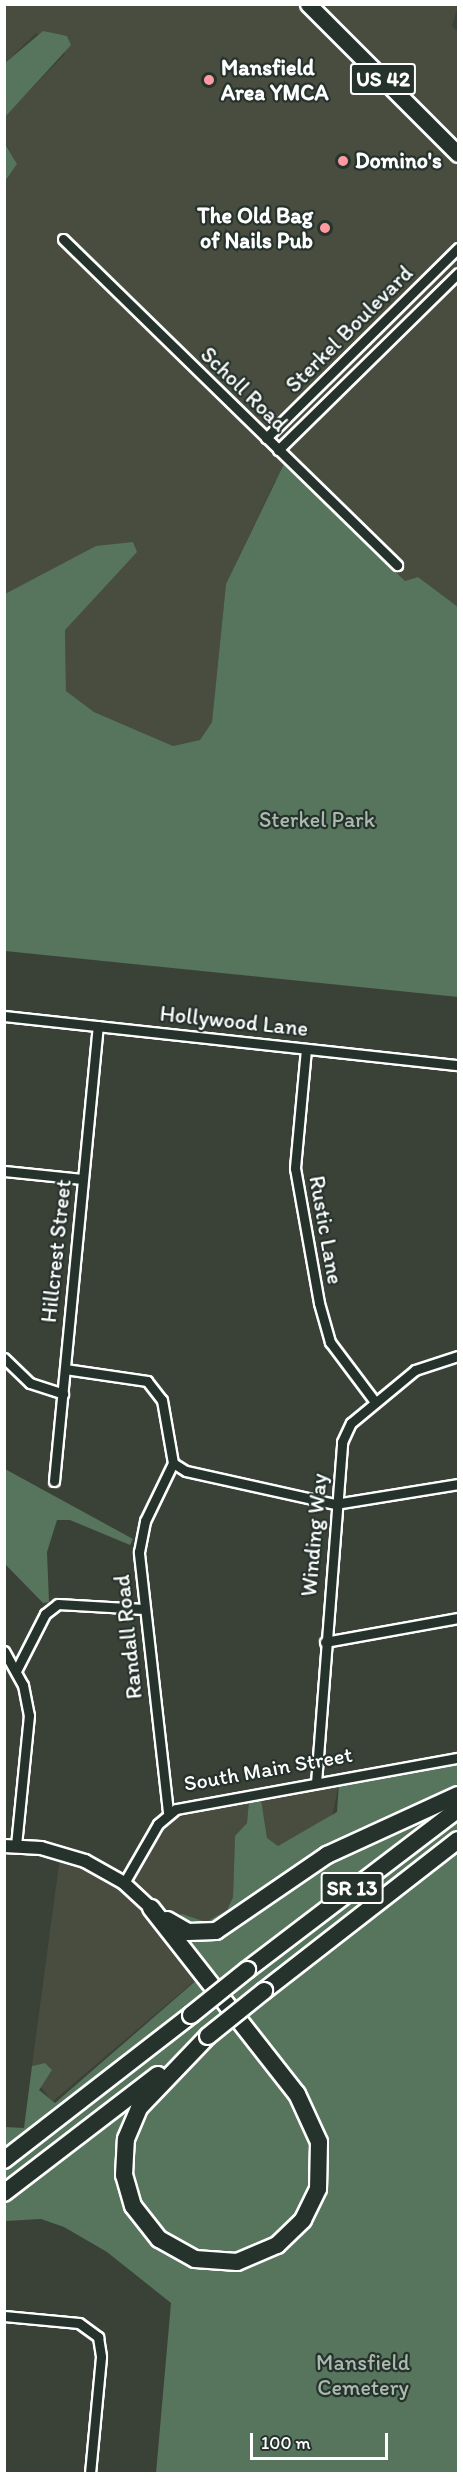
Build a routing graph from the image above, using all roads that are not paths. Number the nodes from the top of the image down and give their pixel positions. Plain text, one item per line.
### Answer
1 (308, 4) edge
2 (459, 154) edge
3 (63, 239) dead end
4 (459, 248) edge
5 (459, 273) edge
6 (266, 438) junction
7 (279, 450) junction
8 (397, 565) dead end
9 (4, 1016) edge
10 (98, 1026) junction
11 (306, 1049) junction
12 (459, 1065) edge
13 (4, 1172) edge
14 (83, 1179) junction
15 (459, 1356) edge
16 (4, 1358) edge
17 (65, 1369) junction
18 (63, 1394) junction
19 (375, 1401) junction
20 (173, 1463) junction
21 (54, 1481) dead end
22 (459, 1484) edge
23 (335, 1504) junction
24 (144, 1609) junction
25 (459, 1618) edge
26 (325, 1642) junction
27 (6, 1655) edge
28 (17, 1669) junction
29 (459, 1758) edge
30 (315, 1783) junction
31 (459, 1795) edge
32 (459, 1809) edge
33 (168, 1812) junction
34 (459, 1840) edge
35 (10, 1846) edge
36 (124, 1883) junction
37 (151, 1908) junction
38 (208, 2036) junction
39 (4, 2160) edge
40 (4, 2193) edge
41 (4, 2316) edge
42 (90, 2474) edge

1 - 2 main road, US 42
3 - 6 street, Scholl Road
4 - 6 street, Sterkel Boulevard
5 - 7 street, Sterkel Boulevard
6 - 7 street, Scholl Road
7 - 8 street, Scholl Road
9 - 10 street, Hollywood Lane
10 - 11 street, Hollywood Lane
10 - 14 street, Hillcrest Street
11 - 12 street, Hollywood Lane
11 - 19 street, Rustic Lane
13 - 14 street
14 - 17 street, Hillcrest Street
15 - 19 street, Winding Way
16 - 18 street
17 - 18 street, Hillcrest Street
17 - 20 street
18 - 21 street, Hillcrest Street
19 - 23 street, Winding Way
20 - 23 street
20 - 24 street, Randall Road
22 - 23 street
23 - 26 street, Winding Way
24 - 28 street
24 - 33 street, Randall Road
25 - 26 street
26 - 30 street, Winding Way
27 - 28 street
28 - 35 street
29 - 30 street, South Main Street
30 - 33 street, South Main Street
31 - 37 highway
32 - 39 highway, SR 13, bridge
33 - 36 street, South Main Street
34 - 38 highway, SR 13, bridge
35 - 36 street
36 - 37 street
37 - 38 highway
38 - 40 highway, SR 13
41 - 42 street

